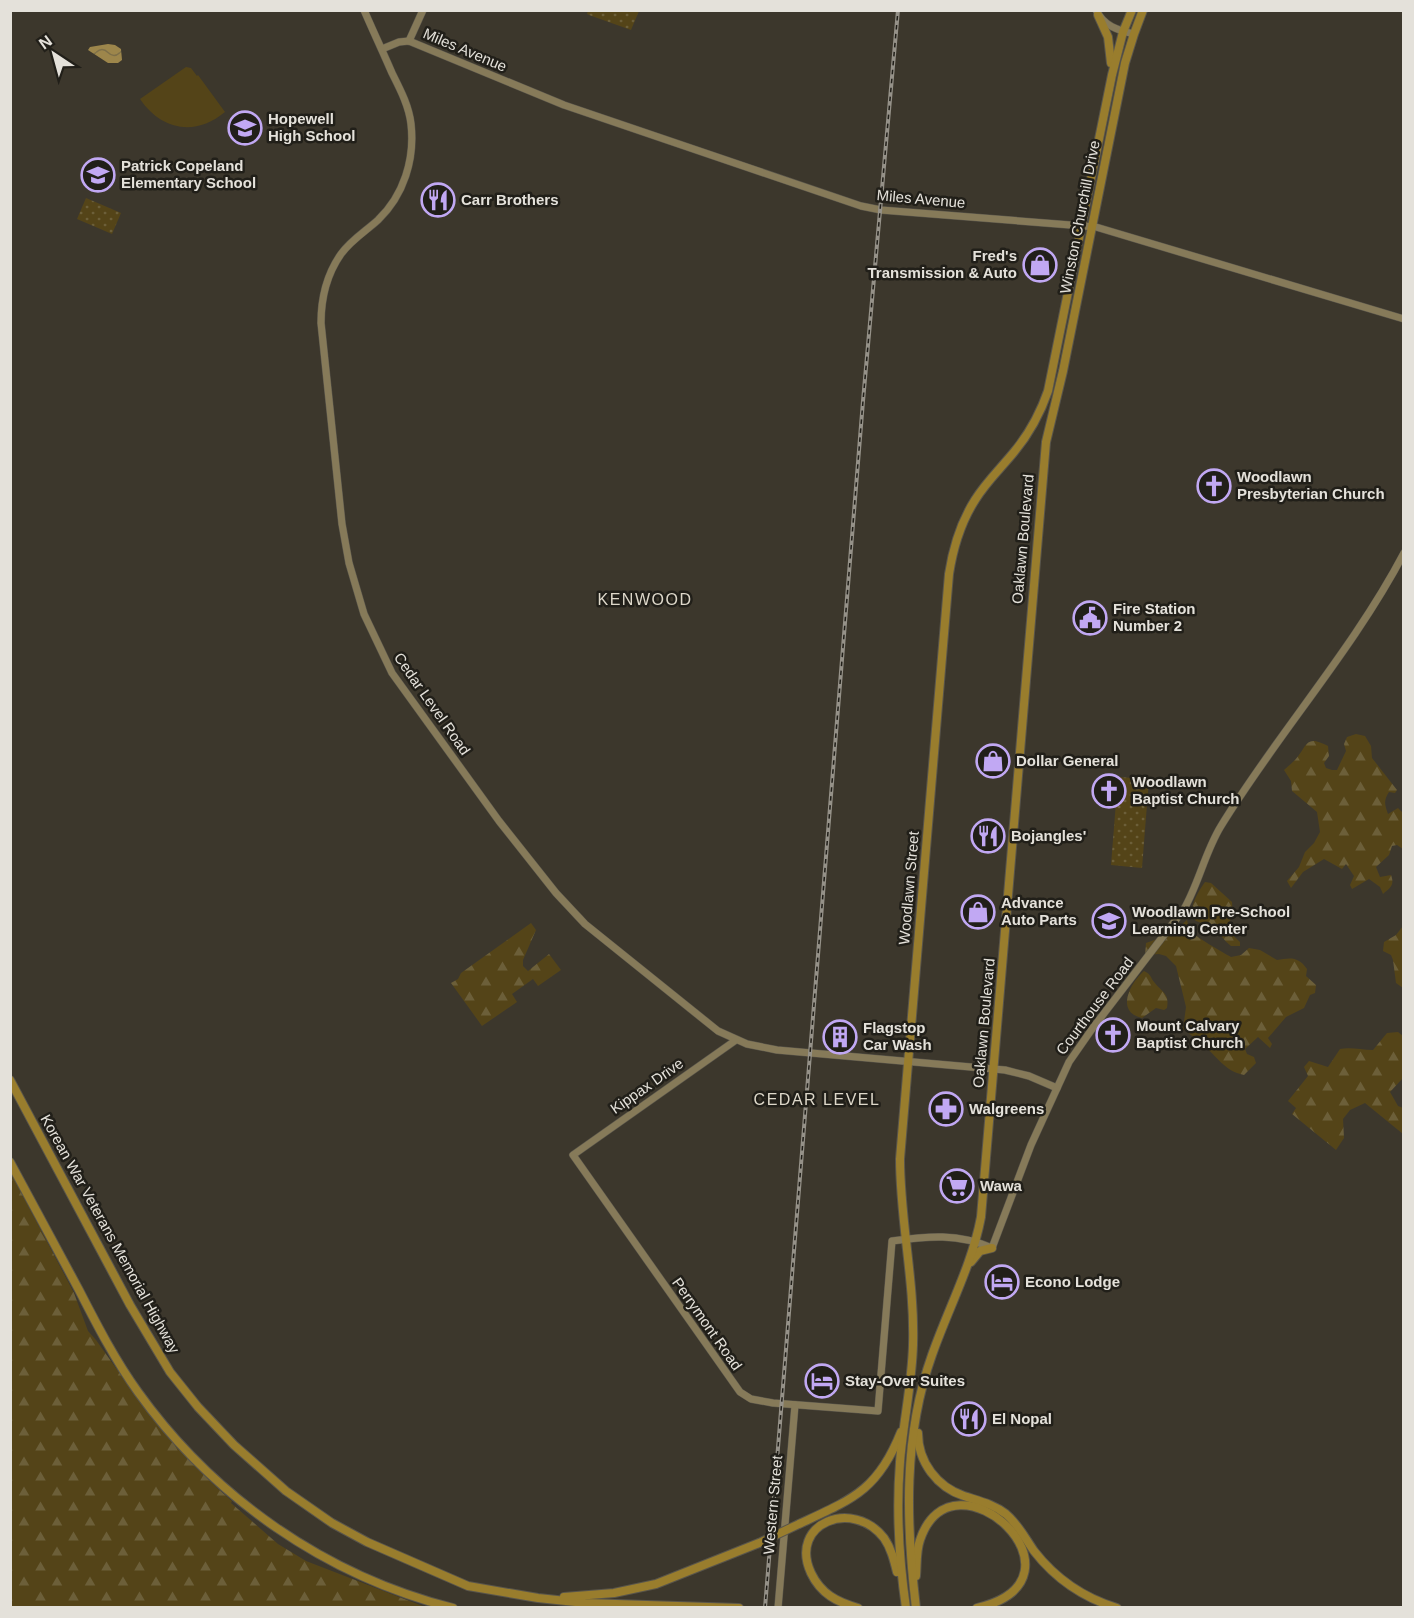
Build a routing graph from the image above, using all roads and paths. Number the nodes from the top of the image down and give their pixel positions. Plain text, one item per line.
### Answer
1 (364, 10) edge
2 (423, 10) edge
3 (1132, 10) edge
4 (1143, 10) edge
5 (1097, 13) edge
6 (1123, 32) junction
7 (1134, 34) junction
8 (409, 41) junction
9 (382, 49) junction
10 (1112, 75) junction
11 (1081, 225) junction
12 (1091, 226) junction
13 (1404, 319) edge
14 (1048, 431) joint
15 (1404, 553) edge
16 (736, 1040) junction
17 (908, 1063) junction
18 (993, 1069) junction
19 (10, 1080) edge
20 (1057, 1088) junction
21 (573, 1155) joint
22 (10, 1162) edge
23 (906, 1239) junction
24 (975, 1242) junction
25 (992, 1248) junction
26 (967, 1267) junction
27 (795, 1405) junction
28 (918, 1409) junction
29 (906, 1415) junction
30 (538, 1598) junction
31 (904, 1598) junction
32 (915, 1598) junction
33 (453, 1608) edge
34 (739, 1608) edge
35 (778, 1608) edge
36 (858, 1608) edge
37 (906, 1608) edge
38 (916, 1608) edge
39 (977, 1608) edge
40 (1117, 1608) edge

1 - 9 street, Cedar Level Road
2 - 8 street
3 - 6 highway
4 - 7 highway, Winston Churchill Drive
5 - 6 street
5 - 10 highway
6 - 7 street
6 - 10 highway
7 - 12 highway, Winston Churchill Drive
8 - 9 street, Miles Avenue
8 - 11 street, Miles Avenue
9 - 16 street, Cedar Level Road
10 - 11 highway
11 - 12 street, Miles Avenue
11 - 17 highway, Woodlawn Street
12 - 13 street, Miles Avenue
12 - 14 highway, Winston Churchill Drive
14 - 18 highway, Oaklawn Boulevard
15 - 20 street, Courthouse Road
16 - 17 street, Cedar Level Road
16 - 21 street, Kippax Drive
17 - 18 street, Cedar Level Road
17 - 23 highway, Woodlawn Street
18 - 20 street, Cedar Level Road
18 - 24 highway, Oaklawn Boulevard
19 - 30 highway, Korean War Veterans Memorial Highway
20 - 25 street, Courthouse Road
21 - 27 street, Perrymont Road
22 - 33 highway
23 - 24 street
23 - 27 street, Perrymont Road
23 - 29 highway, Woodlawn Street
24 - 25 street
24 - 26 highway, Oaklawn Boulevard
25 - 26 highway
26 - 28 highway, Oaklawn Boulevard
27 - 35 street, Western Street
28 - 32 highway, Oaklawn Boulevard
28 - 40 highway
29 - 30 highway, bridge
29 - 31 highway
30 - 34 highway, Korean War Veterans Memorial Highway
31 - 36 highway
31 - 37 highway
32 - 38 highway, Oaklawn Boulevard
32 - 39 highway

